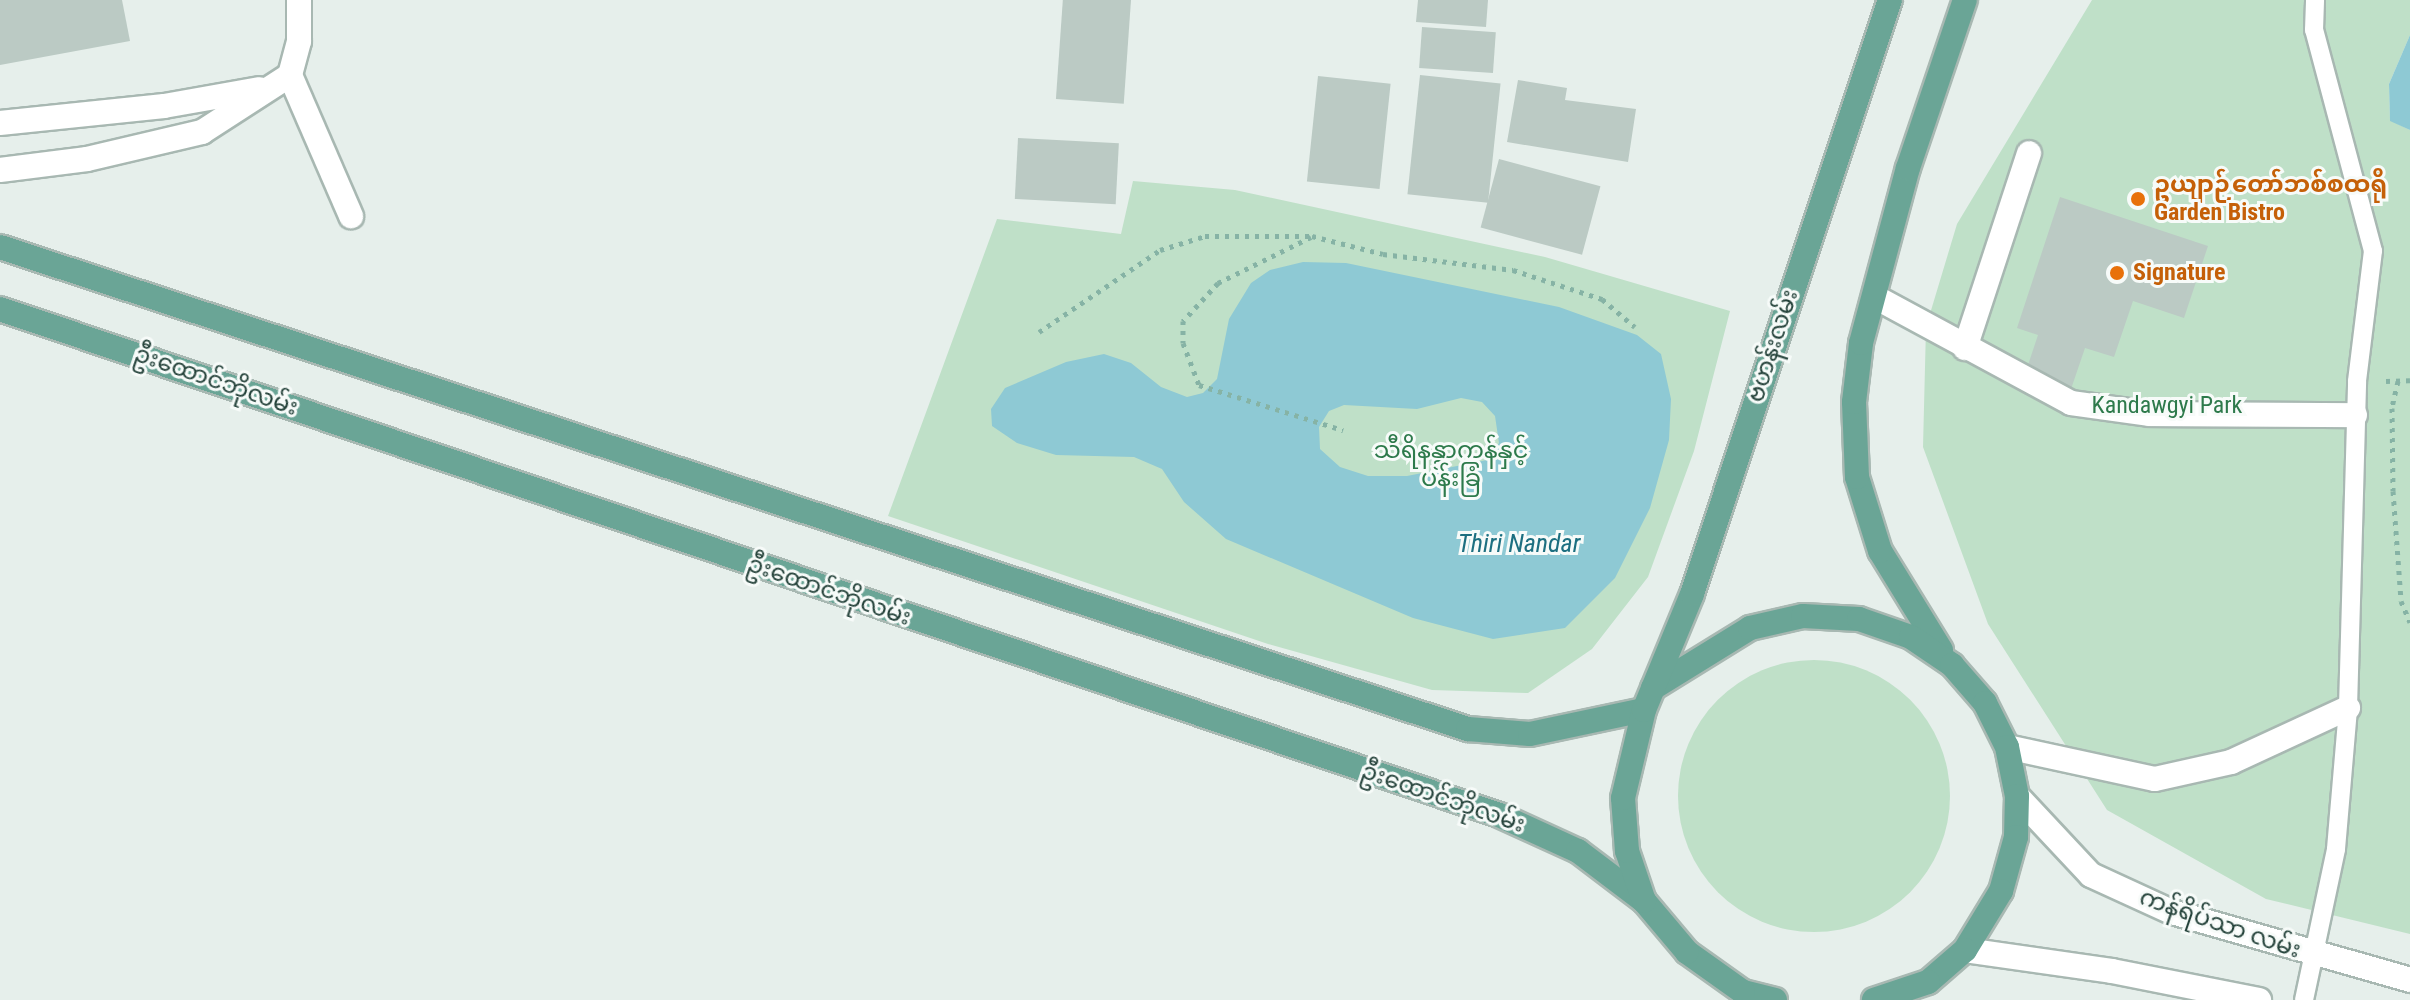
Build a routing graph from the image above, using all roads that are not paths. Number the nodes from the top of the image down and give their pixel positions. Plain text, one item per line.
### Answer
1 (299, 0) edge
2 (1890, 0) edge
3 (1965, 0) edge
4 (2315, 0) edge
5 (282, 81) junction
6 (0, 123) edge
7 (2029, 153) dead end
8 (0, 170) edge
9 (351, 216) dead end
10 (0, 247) edge
11 (1875, 297) junction
12 (0, 309) edge
13 (1965, 348) junction
14 (2355, 415) junction
15 (1952, 665) junction
16 (1647, 700) junction
17 (2348, 708) junction
18 (2007, 747) junction
19 (2017, 796) junction
20 (1644, 901) junction
21 (1965, 950) junction
22 (1687, 952) junction
23 (2316, 956) junction
24 (2410, 980) edge
25 (1921, 991) edge
26 (1724, 1000) edge
27 (1775, 1000) edge
28 (1874, 1000) edge
29 (2259, 1000) edge
30 (2304, 1000) edge

1 - 5 main road
2 - 16 main road, ဗဟန်းလမ်း
3 - 11 main road
4 - 14 lane
5 - 6 main road
5 - 8 main road
5 - 9 main road
7 - 13 main road
10 - 16 main road
11 - 13 main road
11 - 15 main road
12 - 20 main road, ဦးထောင်ဘိုလမ်း
13 - 14 main road
14 - 17 lane
15 - 16 main road
15 - 18 main road
16 - 20 main road, ဗဟန်းလမ်း
17 - 18 main road
17 - 23 lane
18 - 19 main road
19 - 21 main road
19 - 23 main road, ကန်ရိပ်သာ လမ်း
20 - 22 main road
21 - 25 main road
21 - 29 main road
22 - 26 main road
22 - 27 main road
23 - 24 main road, ကန်ရိပ်သာ လမ်း
23 - 30 lane
25 - 28 main road

